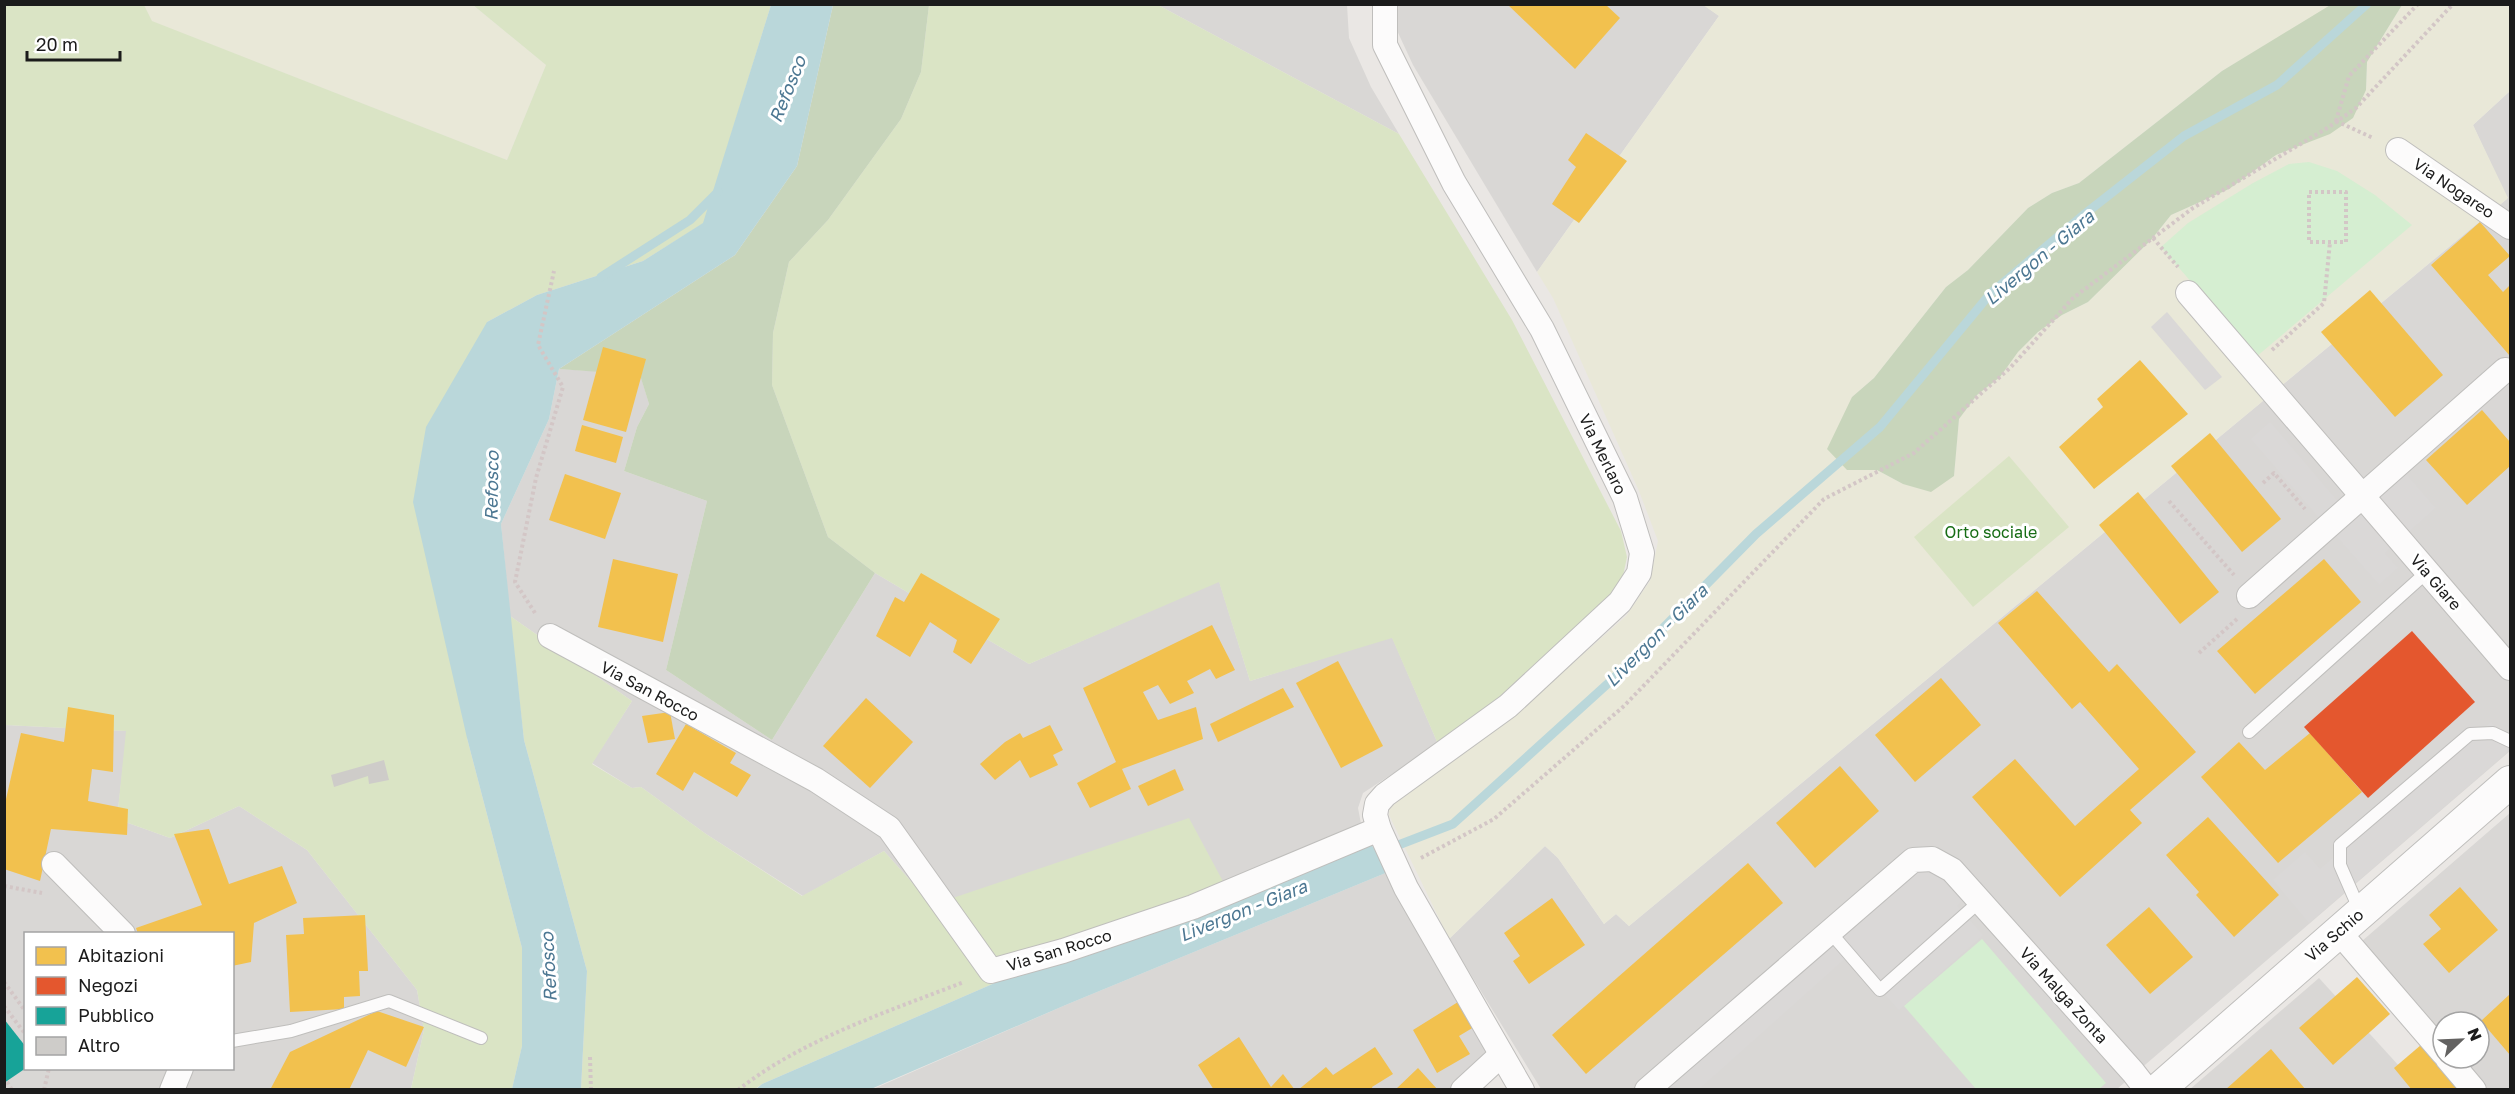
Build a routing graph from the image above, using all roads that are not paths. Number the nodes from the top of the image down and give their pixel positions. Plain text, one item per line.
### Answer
1 (1385, 4) edge
2 (2398, 150) road end
3 (2511, 227) edge
4 (2188, 293) dead end
5 (2505, 370) dead end
6 (2362, 496) junction
7 (2427, 572) junction
8 (2250, 595) road end
9 (550, 636) road end
10 (2511, 668) edge
11 (2249, 732) dead end
12 (2511, 741) edge
13 (2511, 782) edge
14 (1379, 829) junction
15 (54, 864) dead end
16 (1979, 902) junction
17 (2349, 922) junction
18 (122, 932) edge
19 (1830, 932) junction
20 (2431, 1036) edge
21 (481, 1038) dead end
22 (234, 1041) edge
23 (1501, 1054) junction
24 (180, 1070) edge
25 (2457, 1070) edge
26 (172, 1089) edge
27 (1463, 1089) edge
28 (1522, 1089) edge
29 (1647, 1089) edge
30 (2147, 1089) edge
31 (2158, 1089) edge
32 (2474, 1089) edge

1 - 14 street, Via Merlaro
2 - 3 street, Via Nogareo
4 - 6 street, Via Giare
5 - 6 street
6 - 7 street, Via Giare
6 - 8 street
7 - 10 street, Via Giare
7 - 11 lane
9 - 14 street, Via San Rocco
12 - 17 lane
13 - 17 street, Via Schio
14 - 23 street
15 - 18 street
16 - 19 street, Via Malga Zonta
16 - 19 lane
16 - 30 street, Via Malga Zonta
17 - 20 street
17 - 31 street, Via Schio
19 - 29 street, Via Malga Zonta
21 - 22 lane
23 - 27 street
23 - 28 street
24 - 26 street
25 - 32 street

